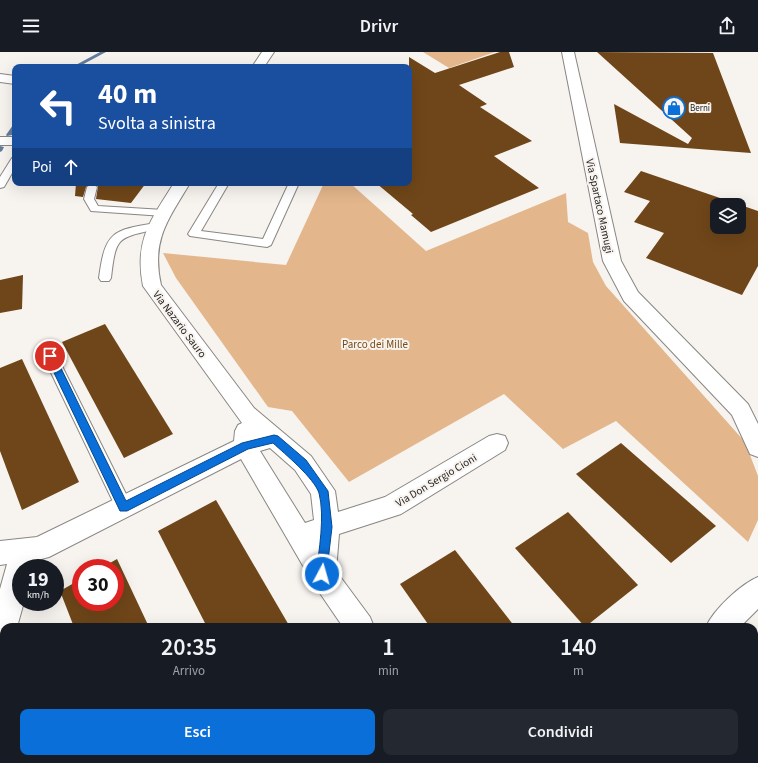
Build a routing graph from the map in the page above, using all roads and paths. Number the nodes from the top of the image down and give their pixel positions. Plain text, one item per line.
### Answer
1 (268, 52) edge
2 (568, 52) edge
3 (260, 64) edge
4 (0, 78) edge
5 (12, 80) edge
6 (0, 142) edge
7 (12, 142) edge
8 (12, 165) edge
9 (0, 185) edge
10 (180, 186) edge
11 (222, 186) edge
12 (293, 186) edge
13 (92, 187) dead end
14 (160, 220) junction
15 (105, 278) dead end
16 (50, 356) dead end
17 (749, 413) edge
18 (246, 414) junction
19 (274, 438) junction
20 (497, 443) dead end
21 (246, 446) junction
22 (758, 447) edge
23 (124, 507) junction
24 (327, 527) junction
25 (299, 537) junction
26 (12, 552) edge
27 (322, 574) junction
28 (758, 590) edge
29 (3, 623) edge
30 (357, 623) edge
31 (724, 623) edge

1 - 3 street
2 - 17 street, Via Spartaco Mamugi
4 - 5 street
6 - 7 street
8 - 9 lane
10 - 14 street, Via Nazario Sauro
11 - 12 lane
13 - 14 lane
14 - 15 lane
14 - 18 street, Via Nazario Sauro
16 - 23 lane
17 - 22 street, Via Spartaco Mamugi
18 - 19 street, Via Nazario Sauro
18 - 21 street
19 - 21 street
19 - 24 street, Via Nazario Sauro
20 - 24 street, Via Don Sergio Cioni
21 - 23 street
21 - 25 street
23 - 26 street
24 - 25 street, Via Don Sergio Cioni
24 - 27 street, Via Nazario Sauro
25 - 27 street
26 - 29 street
27 - 30 street
28 - 31 street

